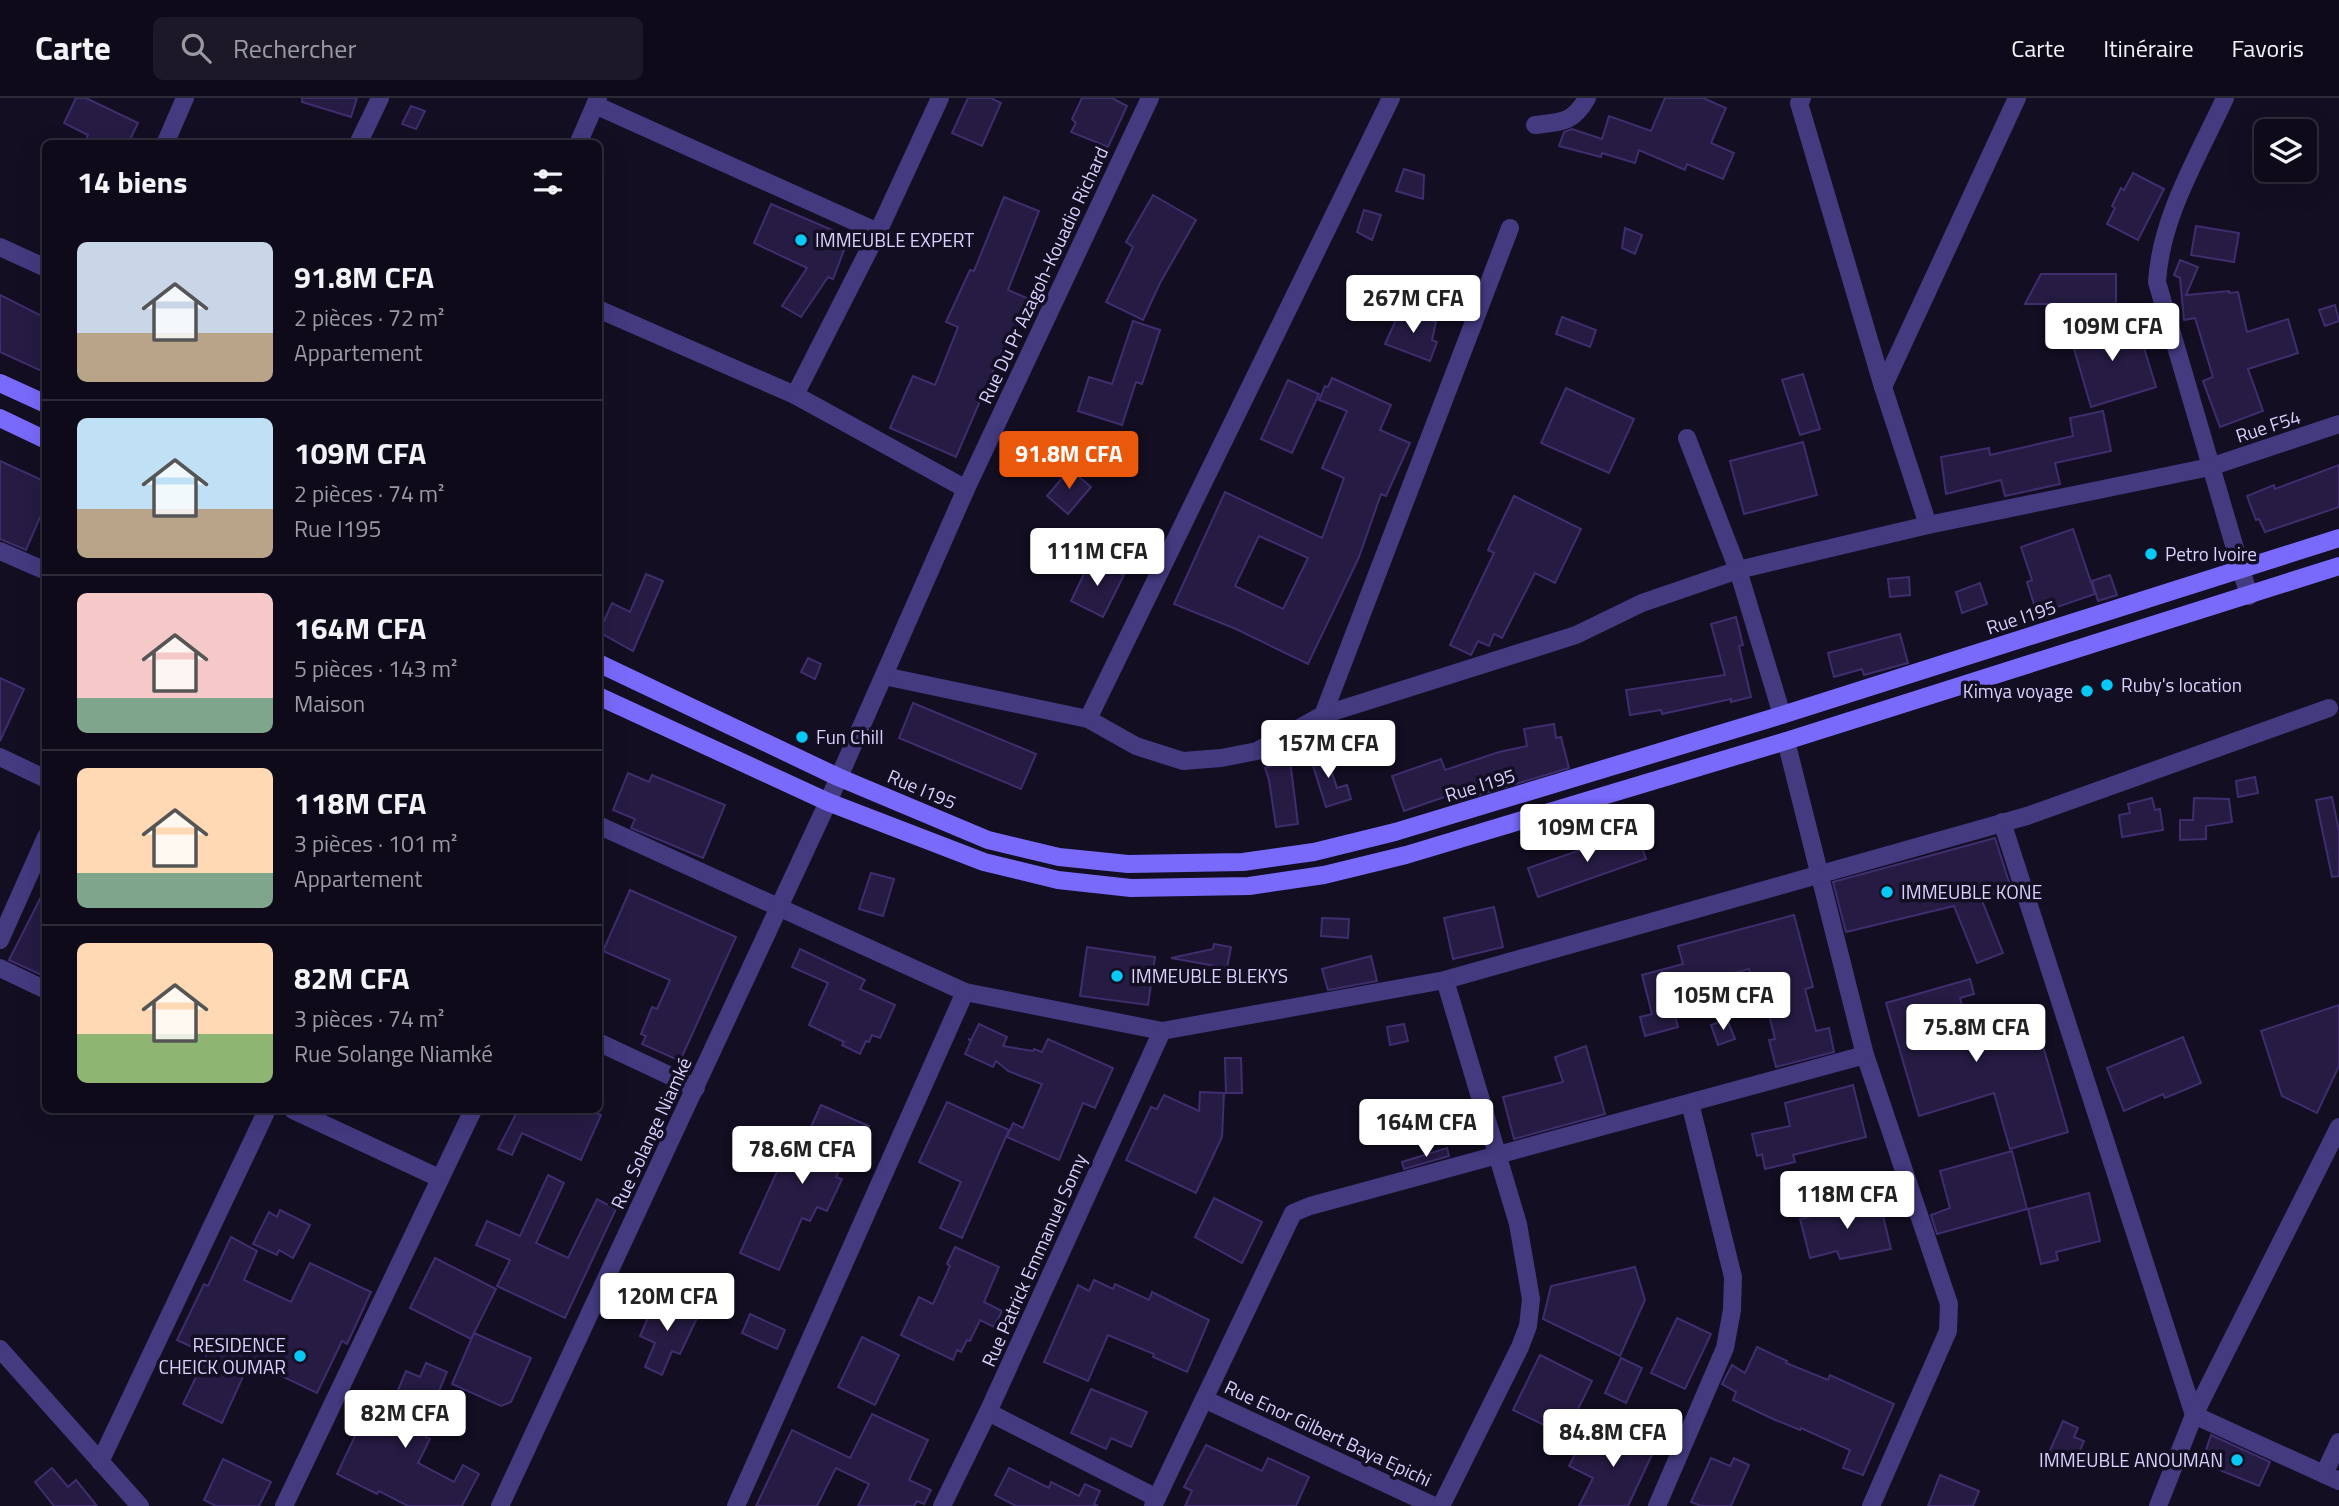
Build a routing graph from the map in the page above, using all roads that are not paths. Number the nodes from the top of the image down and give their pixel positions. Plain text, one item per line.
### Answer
1 (185, 98) edge
2 (380, 98) edge
3 (940, 98) edge
4 (1150, 98) edge
5 (1391, 98) edge
6 (1587, 98) edge
7 (2017, 98) edge
8 (2225, 98) edge
9 (1797, 100) edge
10 (596, 101) edge
11 (1535, 125) dead end
12 (167, 140) edge
13 (360, 140) edge
14 (580, 140) edge
15 (1510, 228) dead end
16 (878, 232) junction
17 (0, 247) edge
18 (42, 266) edge
19 (602, 311) edge
20 (0, 383) edge
21 (1883, 387) junction
22 (795, 395) junction
23 (42, 402) edge
24 (0, 418) edge
25 (2339, 424) edge
26 (42, 438) edge
27 (1688, 438) dead end
28 (2210, 467) junction
29 (966, 489) junction
30 (1928, 525) junction
31 (2339, 538) edge
32 (0, 551) edge
33 (2339, 566) edge
34 (42, 569) edge
35 (1738, 569) junction
36 (2239, 569) junction
37 (2249, 596) junction
38 (602, 665) edge
39 (884, 676) junction
40 (602, 698) edge
41 (2329, 708) dead end
42 (1324, 715) junction
43 (1782, 715) junction
44 (1088, 719) junction
45 (1786, 741) junction
46 (0, 757) edge
47 (42, 777) edge
48 (838, 777) junction
49 (828, 802) junction
50 (2002, 822) junction
51 (602, 827) edge
52 (42, 846) edge
53 (1820, 874) junction
54 (778, 909) junction
55 (0, 940) edge
56 (0, 968) edge
57 (1445, 980) junction
58 (42, 988) edge
59 (965, 992) junction
60 (1161, 1031) junction
61 (602, 1043) edge
62 (1866, 1055) junction
63 (696, 1088) junction
64 (1690, 1103) junction
65 (266, 1113) edge
66 (299, 1113) edge
67 (472, 1113) edge
68 (2339, 1128) edge
69 (1497, 1156) junction
70 (439, 1178) junction
71 (0, 1349) edge
72 (1204, 1399) junction
73 (988, 1412) junction
74 (2194, 1415) junction
75 (2339, 1442) edge
76 (100, 1462) junction
77 (2332, 1478) edge
78 (1155, 1502) edge
79 (504, 1505) edge
80 (140, 1506) edge
81 (284, 1506) edge
82 (736, 1506) edge
83 (942, 1506) edge
84 (1434, 1506) edge
85 (1441, 1506) edge
86 (1657, 1506) edge
87 (1871, 1506) edge
88 (2158, 1506) edge

1 - 12 street
2 - 13 street
3 - 16 street
4 - 29 street, Rue Du Pr Azagoh-Kouadio Richard
5 - 44 street
6 - 11 street
7 - 21 street
8 - 28 street
9 - 21 street
10 - 14 street
10 - 16 street
15 - 42 street
16 - 22 street
17 - 18 street
19 - 22 street
20 - 23 main road
21 - 30 street
22 - 29 street
24 - 26 main road
25 - 28 street, Rue F54
27 - 35 street
28 - 30 street, Rue F54
28 - 36 street
29 - 39 street, Rue Du Pr Azagoh-Kouadio Richard
30 - 35 street, Rue F54
31 - 36 main road, Rue I195
32 - 34 street
33 - 37 main road
35 - 42 street, Rue F54
35 - 43 street
36 - 37 street
36 - 43 main road, Rue I195
37 - 45 main road
38 - 48 main road, Rue I195
39 - 44 street, Rue F54
39 - 48 street, Rue Du Pr Azagoh-Kouadio Richard
40 - 49 main road
41 - 50 street
42 - 44 street, Rue F54
43 - 48 main road, Rue I195
45 - 49 main road
45 - 53 street
46 - 47 street
48 - 49 street, Rue Solange Niamké
49 - 54 street, Rue Solange Niamké
50 - 53 street
50 - 74 street
51 - 54 street
52 - 55 street
53 - 57 street
53 - 62 street
54 - 59 street
54 - 63 street, Rue Solange Niamké
56 - 58 street
57 - 60 street
57 - 69 street
59 - 60 street
59 - 82 street
60 - 73 street, Rue Patrick Emmanuel Somy
61 - 63 street
62 - 64 street
62 - 87 street
63 - 79 street, Rue Solange Niamké
64 - 69 street
64 - 86 street
65 - 76 street
66 - 70 street
67 - 70 street
68 - 74 street
69 - 72 street
69 - 85 street
70 - 81 street
71 - 76 street
72 - 78 street
72 - 84 street, Rue Enor Gilbert Baya Epichi
73 - 78 street
73 - 83 street, Rue Patrick Emmanuel Somy
74 - 77 street
74 - 88 street
75 - 77 street
76 - 80 street

